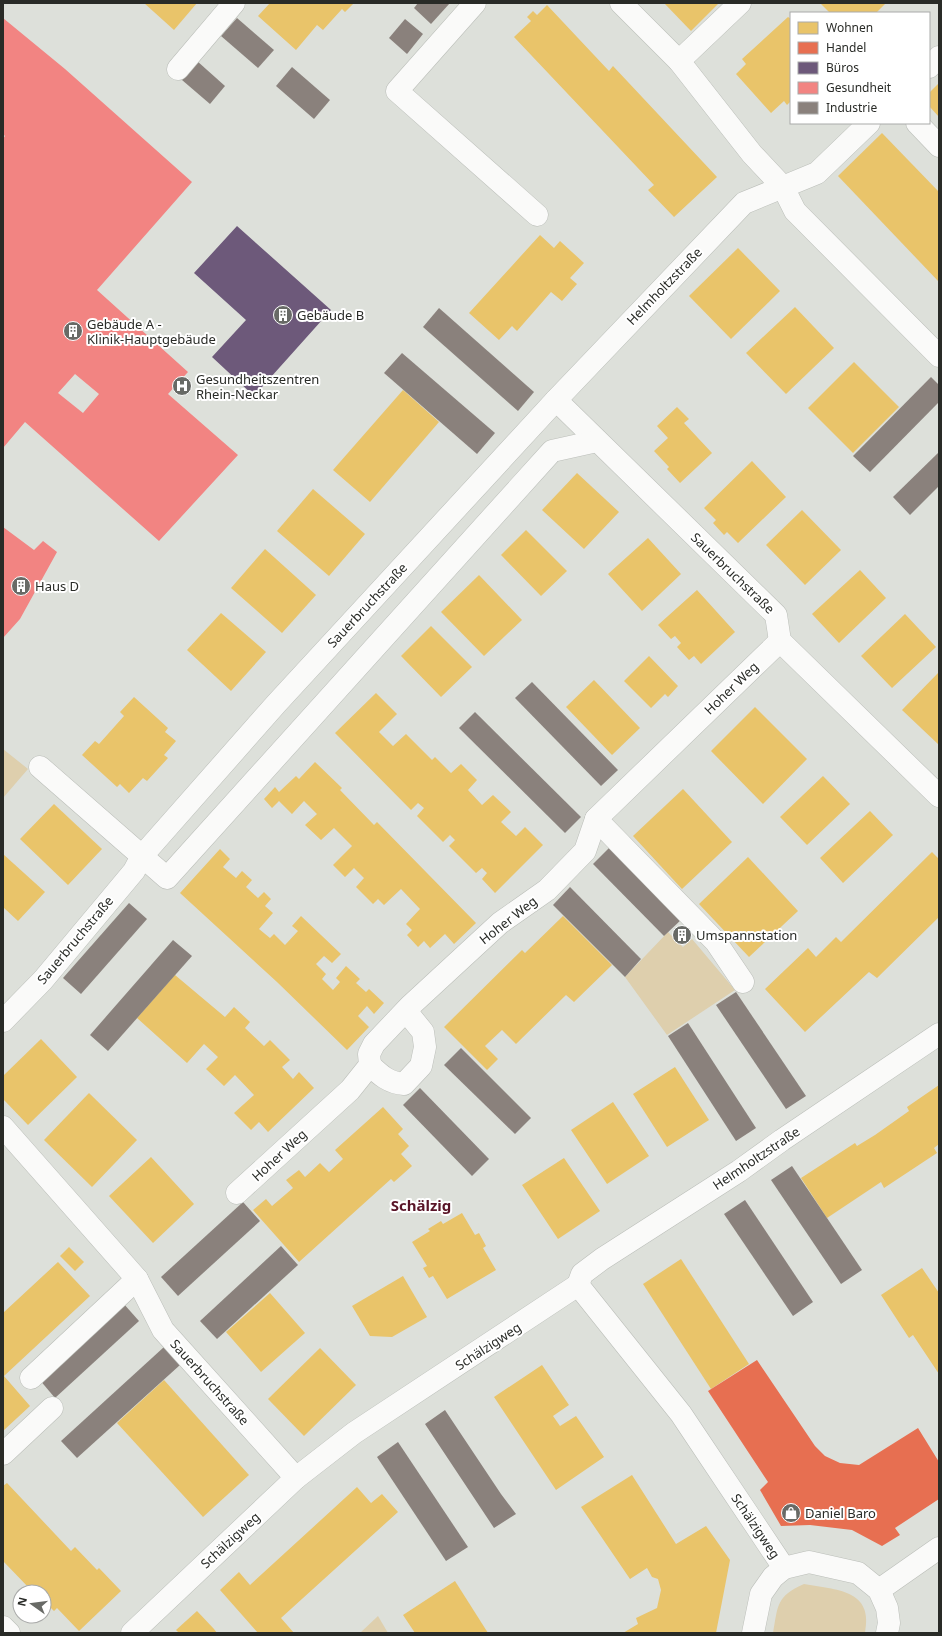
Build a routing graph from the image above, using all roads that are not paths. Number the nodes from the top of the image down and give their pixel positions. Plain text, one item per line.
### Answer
1 (234, 3) edge
2 (475, 3) edge
3 (622, 3) edge
4 (740, 3) edge
5 (939, 57) edge
6 (678, 61) junction
7 (930, 66) edge
8 (178, 69) dead end
9 (868, 124) edge
10 (918, 124) edge
11 (939, 146) edge
12 (783, 187) junction
13 (537, 214) dead end
14 (939, 356) edge
15 (556, 400) junction
16 (597, 441) junction
17 (780, 641) junction
18 (40, 767) dead end
19 (939, 796) edge
20 (596, 819) junction
21 (142, 856) junction
22 (744, 982) dead end
23 (406, 1011) junction
24 (3, 1021) edge
25 (939, 1034) edge
26 (370, 1065) junction
27 (3, 1128) edge
28 (238, 1192) dead end
29 (137, 1279) junction
30 (578, 1285) junction
31 (31, 1378) dead end
32 (52, 1408) dead end
33 (3, 1454) edge
34 (296, 1478) junction
35 (939, 1548) edge
36 (784, 1568) junction
37 (879, 1590) junction
38 (3, 1627) edge
39 (9, 1633) edge
40 (132, 1633) edge
41 (753, 1633) edge
42 (887, 1633) edge

1 - 8 street
2 - 13 street
3 - 6 street
4 - 6 street
5 - 7 street
6 - 12 street
9 - 12 street, Helmholtzstraße
10 - 11 street
12 - 14 street
12 - 15 street, Helmholtzstraße
15 - 16 street, Sauerbruchstraße
15 - 21 street, Sauerbruchstraße
16 - 17 street, Sauerbruchstraße
16 - 21 street
17 - 19 street
17 - 20 street, Hoher Weg
18 - 21 street
20 - 22 street
20 - 23 street, Hoher Weg
21 - 24 street, Sauerbruchstraße
23 - 26 street, Hoher Weg
23 - 26 street
25 - 30 street, Helmholtzstraße
26 - 28 street, Hoher Weg
27 - 29 street, Sauerbruchstraße
29 - 31 street
29 - 34 street, Sauerbruchstraße
30 - 34 street, Schälzigweg
30 - 36 street, Schälzigweg
32 - 33 street
34 - 40 street, Schälzigweg
35 - 37 street
36 - 37 street, Schälzigweg
36 - 41 street, Schälzigweg
37 - 42 street, Schälzigweg
38 - 39 street

